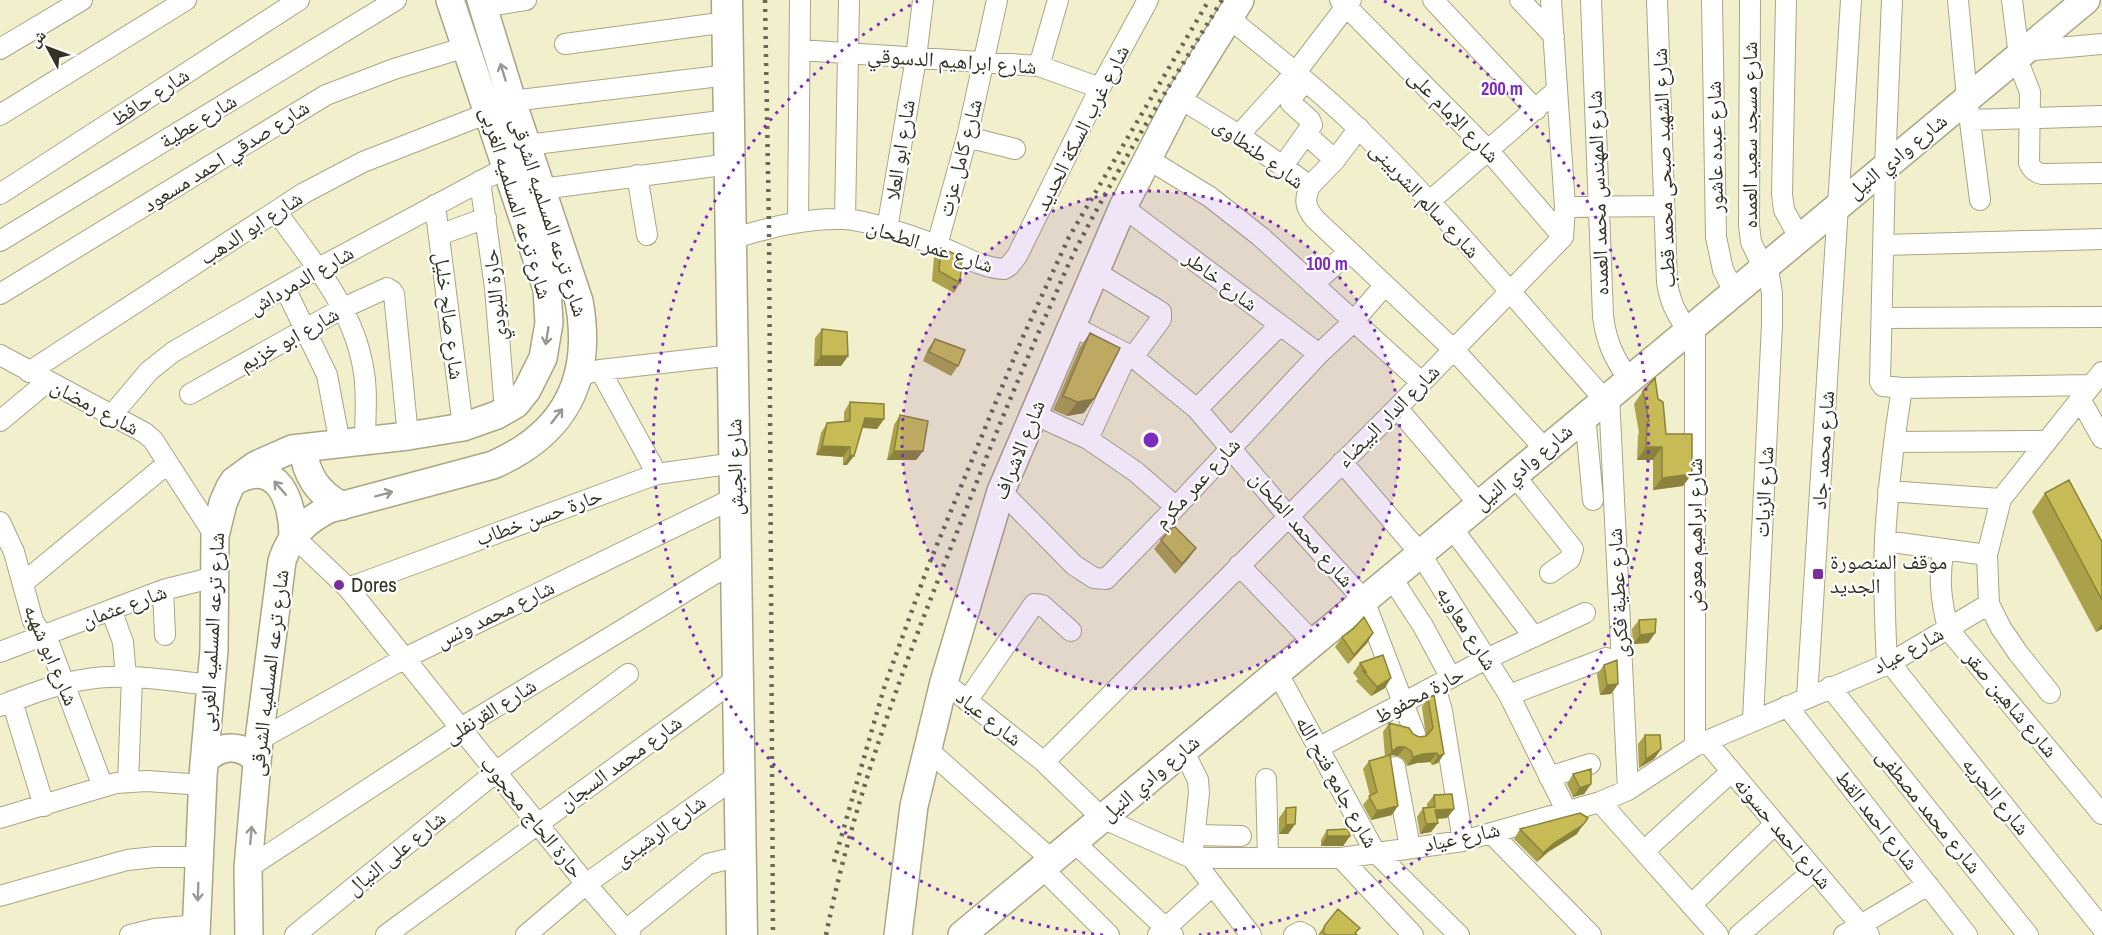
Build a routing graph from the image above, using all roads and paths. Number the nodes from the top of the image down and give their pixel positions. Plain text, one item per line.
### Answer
1 (82, 0) edge
2 (186, 0) edge
3 (300, 0) edge
4 (396, 0) edge
5 (450, 0) edge
6 (526, 0) edge
7 (800, 0) edge
8 (849, 0) edge
9 (923, 0) edge
10 (997, 0) edge
11 (1058, 0) edge
12 (1148, 0) edge
13 (1433, 0) edge
14 (1520, 0) edge
15 (1551, 0) edge
16 (1591, 0) edge
17 (1657, 0) edge
18 (1712, 0) edge
19 (1750, 0) edge
20 (1786, 0) edge
21 (1851, 0) edge
22 (1892, 0) edge
23 (1958, 0) edge
24 (2012, 0) edge
25 (2086, 0) edge
26 (1346, 2) edge
27 (482, 3) edge
28 (1235, 9) edge
29 (727, 11) edge
30 (1554, 36) junction
31 (565, 44) dead end
32 (2102, 44) edge
33 (466, 47) junction
34 (0, 49) edge
35 (800, 50) junction
36 (848, 54) junction
37 (2019, 56) junction
38 (916, 58) junction
39 (984, 63) junction
40 (1039, 66) junction
41 (728, 75) junction
42 (1301, 77) junction
43 (1100, 88) junction
44 (1557, 90) junction
45 (1179, 98) junction
46 (500, 107) junction
47 (1968, 109) junction
48 (1536, 110) junction
49 (0, 115) edge
50 (2102, 116) edge
51 (2030, 118) junction
52 (729, 120) junction
53 (1359, 128) junction
54 (1239, 135) junction
55 (1307, 135) junction
56 (967, 137) junction
57 (526, 145) junction
58 (1015, 149) dead end
59 (1488, 150) junction
60 (1148, 159) junction
61 (1335, 160) junction
62 (730, 164) junction
63 (1283, 166) junction
64 (507, 167) junction
65 (1885, 167) junction
66 (2102, 173) edge
67 (636, 175) junction
68 (480, 181) junction
69 (1310, 186) junction
70 (542, 189) junction
71 (0, 194) edge
72 (1980, 200) dead end
73 (1430, 201) junction
74 (1840, 203) junction
75 (435, 205) junction
76 (1664, 206) junction
77 (1124, 207) junction
78 (1565, 207) junction
79 (1599, 207) junction
80 (276, 211) junction
81 (486, 218) junction
82 (845, 219) junction
83 (798, 222) junction
84 (887, 229) junction
85 (439, 235) junction
86 (647, 235) dead end
87 (1563, 237) junction
88 (1799, 237) junction
89 (731, 239) junction
90 (2102, 239) edge
91 (0, 241) edge
92 (937, 245) junction
93 (1884, 245) junction
94 (1348, 252) junction
95 (1017, 256) joint
96 (1765, 265) junction
97 (317, 269) junction
98 (1094, 271) junction
99 (1313, 285) junction
100 (1384, 286) junction
101 (285, 288) junction
102 (1734, 291) junction
103 (1510, 293) junction
104 (0, 294) edge
105 (343, 308) junction
106 (2102, 316) edge
107 (1882, 318) junction
108 (1353, 321) junction
109 (1280, 325) junction
110 (1072, 326) junction
111 (1691, 327) junction
112 (304, 330) junction
113 (1454, 350) junction
114 (1319, 354) junction
115 (0, 355) edge
116 (733, 355) junction
117 (1130, 356) junction
118 (29, 372) junction
119 (590, 373) junction
120 (47, 382) junction
121 (1421, 382) junction
122 (2091, 385) edge
123 (1902, 388) junction
124 (190, 394) dead end
125 (1607, 397) junction
126 (1397, 408) junction
127 (1197, 409) junction
128 (505, 411) junction
129 (1033, 414) junction
130 (112, 415) junction
131 (0, 421) edge
132 (463, 427) junction
133 (408, 436) junction
134 (2102, 438) edge
135 (1088, 439) junction
136 (2046, 441) junction
137 (352, 442) junction
138 (1894, 442) junction
139 (1231, 447) junction
140 (303, 448) junction
141 (1545, 449) junction
142 (1342, 462) junction
143 (735, 463) junction
144 (167, 464) junction
145 (657, 474) junction
146 (1514, 475) junction
147 (234, 481) junction
148 (1001, 491) junction
149 (1888, 491) junction
150 (735, 497) junction
151 (2001, 499) junction
152 (1593, 500) dead end
153 (1479, 504) junction
154 (342, 506) junction
155 (1176, 507) junction
156 (1288, 516) junction
157 (0, 522) edge
158 (1451, 527) junction
159 (215, 536) junction
160 (293, 536) junction
161 (1885, 541) junction
162 (5, 545) edge
163 (1944, 549) junction
164 (1420, 553) junction
165 (1987, 555) junction
166 (737, 560) junction
167 (1239, 565) junction
168 (1550, 573) dead end
169 (215, 577) junction
170 (1391, 577) junction
171 (23, 583) junction
172 (348, 588) junction
173 (163, 590) junction
174 (1364, 600) junction
175 (1989, 604) junction
176 (111, 610) junction
177 (1585, 613) dead end
178 (1948, 629) junction
179 (1071, 631) dead end
180 (165, 635) dead end
181 (44, 636) junction
182 (1534, 637) junction
183 (1313, 642) junction
184 (0, 652) edge
185 (405, 657) junction
186 (1606, 658) dead end
187 (1486, 659) junction
188 (1889, 664) junction
189 (1277, 672) junction
190 (628, 674) dead end
191 (739, 676) junction
192 (129, 678) junction
193 (944, 682) junction
194 (1443, 682) junction
195 (64, 683) junction
196 (212, 685) junction
197 (1830, 687) junction
198 (2050, 693) dead end
199 (1509, 695) junction
200 (1806, 697) junction
201 (967, 700) junction
202 (1403, 703) junction
203 (6, 704) edge
204 (1787, 706) junction
205 (1753, 720) junction
206 (461, 728) junction
207 (1415, 734) edge
208 (1700, 744) junction
209 (1318, 748) junction
210 (927, 749) junction
211 (258, 750) junction
212 (1183, 750) junction
213 (1044, 762) junction
214 (1590, 764) dead end
215 (1395, 767) dead end
216 (204, 772) junction
217 (496, 772) junction
218 (1731, 772) junction
219 (740, 774) junction
220 (1550, 777) junction
221 (1266, 779) dead end
222 (128, 782) junction
223 (103, 787) junction
224 (1628, 790) junction
225 (1600, 802) junction
226 (44, 806) junction
227 (1567, 812) junction
228 (2102, 814) edge
229 (0, 818) edge
230 (1102, 818) junction
231 (538, 823) junction
232 (1775, 824) junction
233 (1491, 833) junction
234 (1195, 835) junction
235 (1241, 836) dead end
236 (1463, 841) junction
237 (1074, 842) junction
238 (1410, 848) junction
239 (1644, 851) junction
240 (1375, 852) junction
241 (199, 857) junction
242 (1192, 858) junction
243 (1268, 858) junction
244 (1341, 858) junction
245 (741, 860) junction
246 (1047, 864) junction
247 (248, 868) junction
248 (1814, 870) junction
249 (586, 884) junction
250 (1213, 885) junction
251 (1928, 885) junction
252 (0, 896) edge
253 (1691, 904) junction
254 (2102, 928) edge
255 (196, 930) edge
256 (1100, 932) edge
257 (1857, 932) edge
258 (628, 933) edge
259 (1166, 933) edge
260 (130, 935) edge
261 (249, 935) edge
262 (295, 935) edge
263 (386, 935) edge
264 (527, 935) edge
265 (742, 935) edge
266 (898, 935) edge
267 (962, 935) edge
268 (1251, 935) edge
269 (1293, 935) edge
270 (1306, 935) edge
271 (1413, 935) edge
272 (1459, 935) edge
273 (1591, 935) edge
274 (1718, 935) edge
275 (1739, 935) edge
276 (1967, 935) edge
277 (2028, 935) edge

1 - 34 street
2 - 49 street
3 - 71 street, شارع حافظ
4 - 91 street, شارع عطية
5 - 33 street, شارع ترعه المسلميه الغربى
6 - 27 street
7 - 35 street
8 - 36 street
9 - 38 street, شارع ابو العلا
10 - 39 street, شارع كامل عزت
11 - 40 street
12 - 43 street, شارع غرب السكة الحديد
13 - 48 street
14 - 30 street
15 - 30 street
16 - 79 street, شارع المهندس محمد العمده
17 - 76 street, شارع الشهيد صبحى محمد قطب
18 - 102 street, شارع عبده عاشور
19 - 96 street, شارع مسجد سعيد العمده
20 - 88 street
21 - 74 street, شارع محمد جاد
22 - 65 street
23 - 47 street
24 - 37 street
25 - 37 street, شارع وادي النيل
26 - 42 street
26 - 59 street, شارع الإمام على
46 -> 27 street, شارع ترعه المسلميه الشرقى
28 - 42 street, شارع سالم الشربينى
28 - 45 street, شارع الاشراف
29 - 31 street
29 - 41 main road, شارع الجيش
30 - 44 street
32 - 37 street
33 - 46 street, شارع ترعه المسلميه الغربى
33 - 104 street, شارع صدقي احمد مسعود
35 - 36 street, شارع ابراهيم الدسوقي
35 - 83 street
36 - 38 street, شارع ابراهيم الدسوقي
36 - 82 street
37 - 47 street, شارع وادي النيل
37 - 51 street
38 - 39 street, شارع ابراهيم الدسوقي
38 - 84 street, شارع ابو العلا
39 - 40 street, شارع ابراهيم الدسوقي
39 - 56 street, شارع كامل عزت
40 - 43 street, شارع ابراهيم الدسوقي
41 - 46 street, شارع ابو الدهب
41 - 52 main road, شارع الجيش
42 - 53 street, شارع سالم الشربينى
42 - 54 street
42 - 55 street
43 - 95 street, شارع غرب السكة الحديد
44 - 48 street
44 - 78 street
45 - 54 street, شارع طنطاوى
45 - 60 street, شارع الاشراف
46 - 57 street, شارع ترعه المسلميه الشرقى
46 - 64 street, شارع ترعه المسلميه الغربى
46 - 80 street, شارع ابو الدهب
47 - 51 street
47 - 65 street, شارع وادي النيل
47 - 72 street
48 - 59 street
50 - 51 street
51 - 66 street
52 - 57 street
52 - 62 main road, شارع الجيش
53 - 61 street
53 - 73 street, شارع سالم الشربينى
54 - 63 street, شارع طنطاوى
55 - 61 street
55 - 63 street
56 - 58 street
56 - 92 street, شارع كامل عزت
57 - 70 street, شارع ترعه المسلميه الشرقى
59 - 73 street
59 - 87 street, شارع الإمام على
60 - 77 street, شارع الاشراف
60 - 99 street
61 - 69 street
62 - 67 street
62 - 89 main road, شارع الجيش
63 - 69 street, شارع طنطاوى
64 - 68 street, شارع الدمرداش
64 -> 128 street, شارع ترعه المسلميه الغربى
65 - 74 street, شارع وادي النيل
65 - 93 street
67 - 70 street
67 - 86 street
68 - 75 street, شارع الدمرداش
68 - 81 street, حارة اللبودي
69 - 94 street, شارع طنطاوى
70 - 119 street, شارع ترعه المسلميه الشرقى
73 - 103 street, شارع سالم الشربينى
74 - 88 street, شارع وادي النيل
74 - 200 street, شارع محمد جاد
75 - 85 street, شارع صالح خليل
75 - 97 street, شارع الدمرداش
76 - 79 street
76 - 111 street, شارع الشهيد صبحى محمد قطب
77 - 98 street, شارع الاشراف
77 - 109 street, شارع خاطر
78 - 79 street
78 - 87 street
79 - 125 street, شارع المهندس محمد العمده
80 - 97 street
80 - 118 street, شارع ابو الدهب
81 - 85 street
81 - 128 street, حارة اللبودي
82 - 83 street, شارع عمر الطحان
82 - 84 street, شارع عمر الطحان
83 - 89 street, شارع عمر الطحان
84 - 92 street, شارع عمر الطحان
85 - 132 street, شارع صالح خليل
87 - 103 street, شارع الدار البيضاء
88 - 96 street, شارع وادي النيل
89 - 116 main road, شارع الجيش
90 - 93 street
92 - 95 street, شارع عمر الطحان
93 - 107 street
94 - 99 street
94 - 100 street, شارع طنطاوى
96 - 102 street, شارع وادي النيل
96 - 205 street, شارع الزيات
97 - 101 street, شارع الدمرداش
97 - 105 street
98 - 110 street, شارع الاشراف
98 - 117 street
99 - 108 street
100 - 108 street, شارع عمر مكرم
100 - 113 street, شارع طنطاوى
101 - 112 street
101 - 130 street, شارع الدمرداش
102 - 111 street, شارع وادي النيل
103 - 113 street, شارع الدار البيضاء
103 - 125 street, شارع سالم الشربينى
105 - 112 street, شارع ابو خزيم
105 - 133 street, شارع ابو خزيم
105 - 137 street
106 - 107 street
107 - 123 street
108 - 114 street, شارع عمر مكرم
108 - 121 street
109 - 114 street, شارع خاطر
109 - 127 street
110 - 117 street, شارع محمد الطحان
110 - 129 street, شارع الاشراف
111 - 125 street, شارع وادي النيل
111 - 208 street, شارع ابراهيم معوض
112 - 124 street, شارع ابو خزيم
112 - 137 street
113 - 121 street, شارع الدار البيضاء
113 - 141 street, شارع طنطاوى
114 - 139 street, شارع عمر مكرم
115 - 118 street, شارع رمضان
116 - 119 street
116 - 143 main road, شارع الجيش
117 - 127 street, شارع محمد الطحان
117 - 135 street
118 - 120 street, شارع رمضان
119 - 145 street
154 -> 119 street, شارع ترعه المسلميه الشرقى
120 - 130 street, شارع رمضان
120 - 131 street
121 - 126 street, شارع الدار البيضاء
122 - 123 street
122 - 134 street
122 - 136 street
123 - 138 street
125 - 141 street, شارع وادي النيل
125 - 152 street
125 - 224 street, شارع عطية فكرى
126 - 142 street, شارع الدار البيضاء
126 - 153 street
127 - 139 street, شارع محمد الطحان
128 - 132 street, شارع ترعه المسلميه الغربى
129 - 135 street
129 - 148 street, شارع الاشراف
130 - 144 street, شارع رمضان
132 - 133 street, شارع ترعه المسلميه الغربى
133 - 137 street, شارع ترعه المسلميه الغربى
135 - 155 street
136 - 138 street
136 - 151 street
137 - 140 street, شارع ترعه المسلميه الغربى
138 - 149 street
139 - 155 street, شارع عمر مكرم
139 - 156 street, شارع محمد الطحان
140 - 147 street, شارع ترعه المسلميه الغربى
140 - 154 street
141 - 146 street, شارع وادي النيل
142 - 156 street, شارع الدار البيضاء
142 - 164 street, شارع معاويه
143 - 145 street, حارة حسن خطاب
143 - 150 main road, شارع الجيش
144 - 159 street, شارع رمضان
144 - 171 street
145 - 172 street, حارة حسن خطاب
146 - 153 street, شارع وادي النيل
146 - 168 street
147 - 159 street, شارع ترعه المسلميه الغربى
160 -> 147 street
148 - 155 street, شارع عمر مكرم
148 - 193 street, شارع الاشراف
149 - 151 street
149 - 161 street
150 - 166 main road, شارع الجيش
150 - 185 street, شارع محمد ونس
151 - 165 street
153 - 158 street, شارع وادي النيل
154 - 160 street, شارع ترعه المسلميه الشرقى
156 - 167 street, شارع الدار البيضاء
156 - 174 street, شارع محمد الطحان
157 - 162 street, شارع ابو شهبه
158 - 164 street, شارع وادي النيل
158 - 182 street
159 - 169 street, شارع ترعه المسلميه الغربى
160 - 172 street, حارة الحاج محجوب
160 - 211 street, شارع ترعه المسلميه الشرقى
161 - 163 street
161 - 188 street
162 - 171 street, شارع ابو شهبه
163 - 165 street
163 - 178 street, شارع شاهين صقر
164 - 170 street, شارع وادي النيل
164 - 187 street, شارع معاويه
165 - 175 street
166 - 191 main road, شارع الجيش
166 - 206 street, شارع القرنفلى
167 - 183 street
167 - 213 street, شارع الدار البيضاء
169 - 173 street, شارع عثمان
169 - 196 street, شارع ترعه المسلميه الغربى
170 - 174 street, شارع وادي النيل
170 - 194 street
171 - 181 street, شارع ابو شهبه
172 - 185 street, حارة الحاج محجوب
173 - 176 street, شارع عثمان
173 - 180 street
174 - 183 street, شارع وادي النيل
174 - 202 street
175 - 178 street, شارع عياد
175 - 198 street
176 - 181 street, شارع عثمان
176 - 192 street
177 - 182 street, حارة محفوظ
178 - 188 street, شارع عياد
178 - 228 street, شارع شاهين صقر
179 - 201 street
181 - 184 street, شارع عثمان
181 - 195 street, شارع ابو شهبه
182 - 187 street, حارة محفوظ
183 - 189 street, شارع وادي النيل
185 - 206 street, حارة الحاج محجوب
185 - 211 street, شارع محمد ونس
186 - 199 street
187 - 194 street, حارة محفوظ
187 - 199 street, شارع معاويه
188 - 197 street, شارع عياد
188 - 254 street, شارع الحريه
189 - 209 street, شارع جامع فتح الله
189 - 212 street, شارع وادي النيل
190 - 217 street, شارع على النيال
191 - 219 main road, شارع الجيش
191 - 231 street, شارع محمد السجان
192 - 195 street
192 - 196 street
192 - 222 street
193 - 201 street, شارع عياد
193 - 210 street, شارع الاشراف
194 - 202 street, حارة محفوظ
194 - 236 street
195 - 203 street
195 - 223 street, شارع ابو شهبه
196 - 216 street, شارع ترعه المسلميه الغربى
197 - 200 street, شارع عياد
197 - 277 street, شارع محمد مصطفى
199 - 220 street, شارع معاويه
200 - 204 street, شارع عياد
201 - 213 street, شارع عياد
202 - 207 street
202 - 209 street, حارة محفوظ
203 - 226 street
204 - 205 street, شارع عياد
204 - 251 street, شارع احمد القط
205 - 208 street, شارع عياد
206 - 217 street, حارة الحاج محجوب
206 - 247 street, شارع القرنفلى
208 - 218 street, شارع احمد حسونه
208 - 224 street, شارع عياد
209 - 240 street, شارع جامع فتح الله
210 - 246 street
210 - 266 street, شارع الاشراف
211 - 216 street
247 -> 211 street, شارع ترعه المسلميه الشرقى
212 - 230 street, شارع وادي النيل
212 - 234 street
213 - 230 street, شارع عياد
214 - 220 street
215 - 238 street
216 - 222 street
216 - 241 street, شارع ترعه المسلميه الغربى
217 - 231 street, حارة الحاج محجوب
217 - 262 street, شارع على النيال
218 - 232 street, شارع احمد حسونه
218 - 239 street
219 - 245 main road, شارع الجيش
219 - 249 street, شارع الرشيدى
220 - 227 street, شارع معاويه
221 - 243 street
222 - 223 street
223 - 226 street
224 - 225 street, شارع عياد
225 - 227 street, شارع عياد
225 - 239 street
226 - 229 street
227 - 233 street, شارع عياد
230 - 237 street, شارع وادي النيل
230 - 242 street, شارع عياد
231 - 249 street, حارة الحاج محجوب
231 - 263 street, شارع محمد السجان
232 - 248 street, شارع احمد حسونه
232 - 253 street
233 - 236 street, شارع عياد
233 - 273 street
234 - 235 street
234 - 242 street
236 - 238 street, شارع عياد
237 - 246 street, شارع وادي النيل
237 - 259 street
238 - 240 street, شارع عياد
239 - 253 street
240 - 244 street, شارع عياد
240 - 272 street, شارع جامع فتح الله
241 - 252 street
241 -> 255 street, شارع ترعه المسلميه الغربى
242 - 243 street, شارع عياد
242 - 250 street
243 - 244 street, شارع عياد
244 - 271 street
245 - 258 street
245 - 265 main road, شارع الجيش
246 - 256 street
246 - 267 street, شارع وادي النيل
247 - 261 street, شارع ترعه المسلميه الشرقى
248 - 257 street, شارع احمد حسونه
248 - 275 street
249 - 258 street, حارة الحاج محجوب
249 - 264 street, شارع الرشيدى
250 - 259 street
250 - 268 street
251 - 257 street
251 - 276 street, شارع احمد القط
253 - 274 street
255 - 260 street
269 - 270 street

